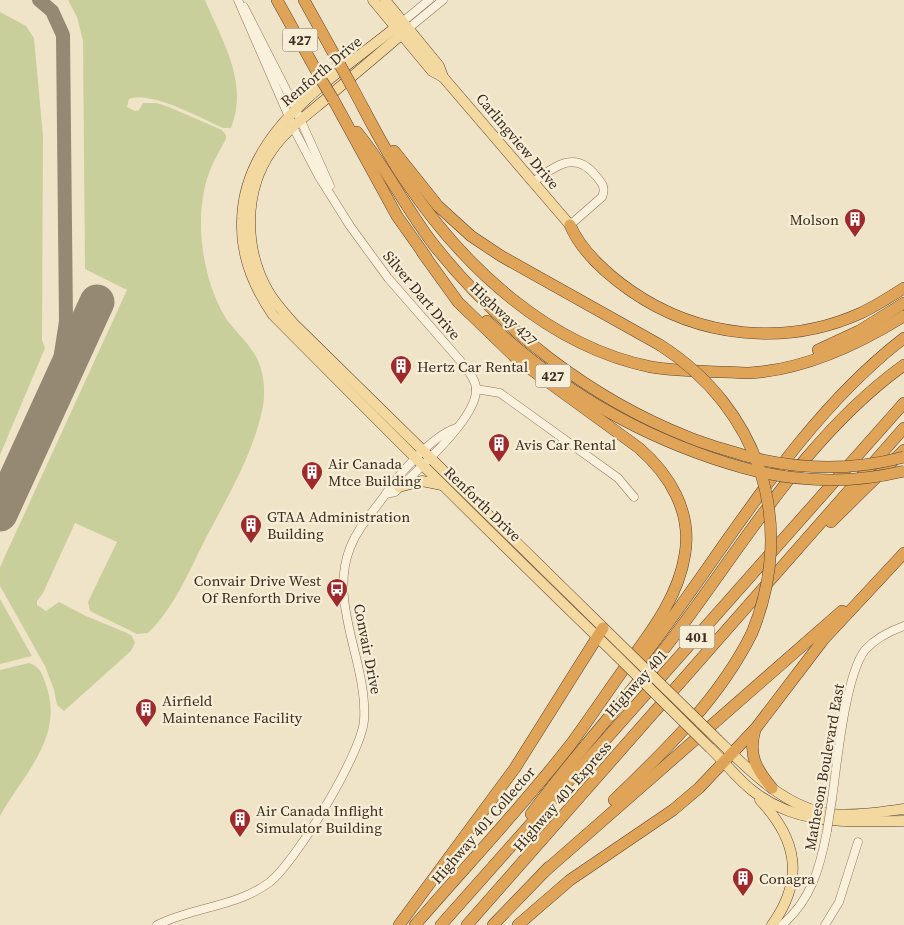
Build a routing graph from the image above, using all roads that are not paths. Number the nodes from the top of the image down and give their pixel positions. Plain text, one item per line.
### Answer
1 (239, 0) edge
2 (278, 0) edge
3 (304, 0) edge
4 (373, 0) edge
5 (385, 0) edge
6 (429, 0) edge
7 (443, 0) edge
8 (403, 28) junction
9 (334, 102) junction
10 (361, 103) junction
11 (293, 112) junction
12 (297, 123) junction
13 (533, 182) junction
14 (570, 225) junction
15 (422, 252) junction
16 (904, 282) edge
17 (904, 288) edge
18 (904, 303) edge
19 (904, 316) edge
20 (904, 338) edge
21 (904, 365) edge
22 (724, 372) junction
23 (476, 389) junction
24 (904, 403) edge
25 (904, 428) edge
26 (904, 450) edge
27 (427, 454) junction
28 (904, 458) edge
29 (418, 463) junction
30 (904, 471) edge
31 (443, 485) junction
32 (399, 487) junction
33 (386, 494) junction
34 (634, 497) dead end
35 (904, 553) edge
36 (776, 573) junction
37 (904, 626) edge
38 (600, 632) junction
39 (619, 650) junction
40 (756, 728) junction
41 (572, 743) junction
42 (727, 757) junction
43 (772, 788) junction
44 (753, 791) junction
45 (904, 809) edge
46 (904, 821) edge
47 (858, 842) dead end
48 (490, 870) junction
49 (544, 872) junction
50 (157, 925) edge
51 (399, 925) edge
52 (414, 925) edge
53 (441, 925) edge
54 (468, 925) edge
55 (493, 925) edge
56 (518, 925) edge
57 (772, 925) edge
58 (782, 925) edge
59 (825, 925) edge

1 - 11 street, Silver Dart Drive
2 - 9 highway, Highway 427 / 427, bridge
3 - 10 highway, Highway 427 / 427, bridge
4 - 8 main road, Carlingview Drive
5 - 8 main road, Carlingview Drive
6 - 8 street
7 - 8 street
8 - 11 main road, Renforth Drive
8 - 12 main road, Renforth Drive
8 - 13 main road, Carlingview Drive
9 - 15 highway, Highway 427 / 427
9 - 28 highway, bridge
10 - 22 highway, Highway 427 / 427
10 - 49 highway, bridge
11 - 12 street, Silver Dart Drive
11 - 29 main road, Renforth Drive
12 - 23 street, Silver Dart Drive
12 - 27 main road, Renforth Drive
13 - 14 main road, Carlingview Drive
13 - 14 street
14 - 16 highway
14 - 17 highway
15 - 30 highway, Highway 427 / 427, bridge
15 - 41 highway
18 - 22 highway
19 - 22 highway, Highway 427 / 427
20 - 41 highway
21 - 48 highway
23 - 27 street, Convair Drive
23 - 34 street
24 - 48 highway, Highway 401 / 401
25 - 36 highway, 401
26 - 36 highway
27 - 29 street, Convair Drive
27 - 38 main road, Renforth Drive
29 - 31 main road, Renforth Drive
29 - 32 street, Convair Drive
29 - 33 street, Convair Drive
31 - 32 main road
31 - 38 main road, Renforth Drive
32 - 33 street, Convair Drive
33 - 50 street, Convair Drive
35 - 40 highway
35 - 49 highway
36 - 54 highway, Highway 401 Express / 401
37 - 58 street, Matheson Boulevard East, bridge
38 - 39 main road, Renforth Drive
38 - 51 highway
39 - 42 main road, Renforth Drive, bridge
39 - 42 main road, Renforth Drive, bridge
40 - 42 highway
40 - 43 highway
41 - 52 highway, Highway 401 Collector
42 - 43 main road, Renforth Drive
42 - 44 main road, Renforth Drive
42 - 56 highway
43 - 45 main road, Renforth Drive
44 - 46 main road, Renforth Drive
44 - 57 main road
47 - 59 street
48 - 53 highway, 401
49 - 55 highway

